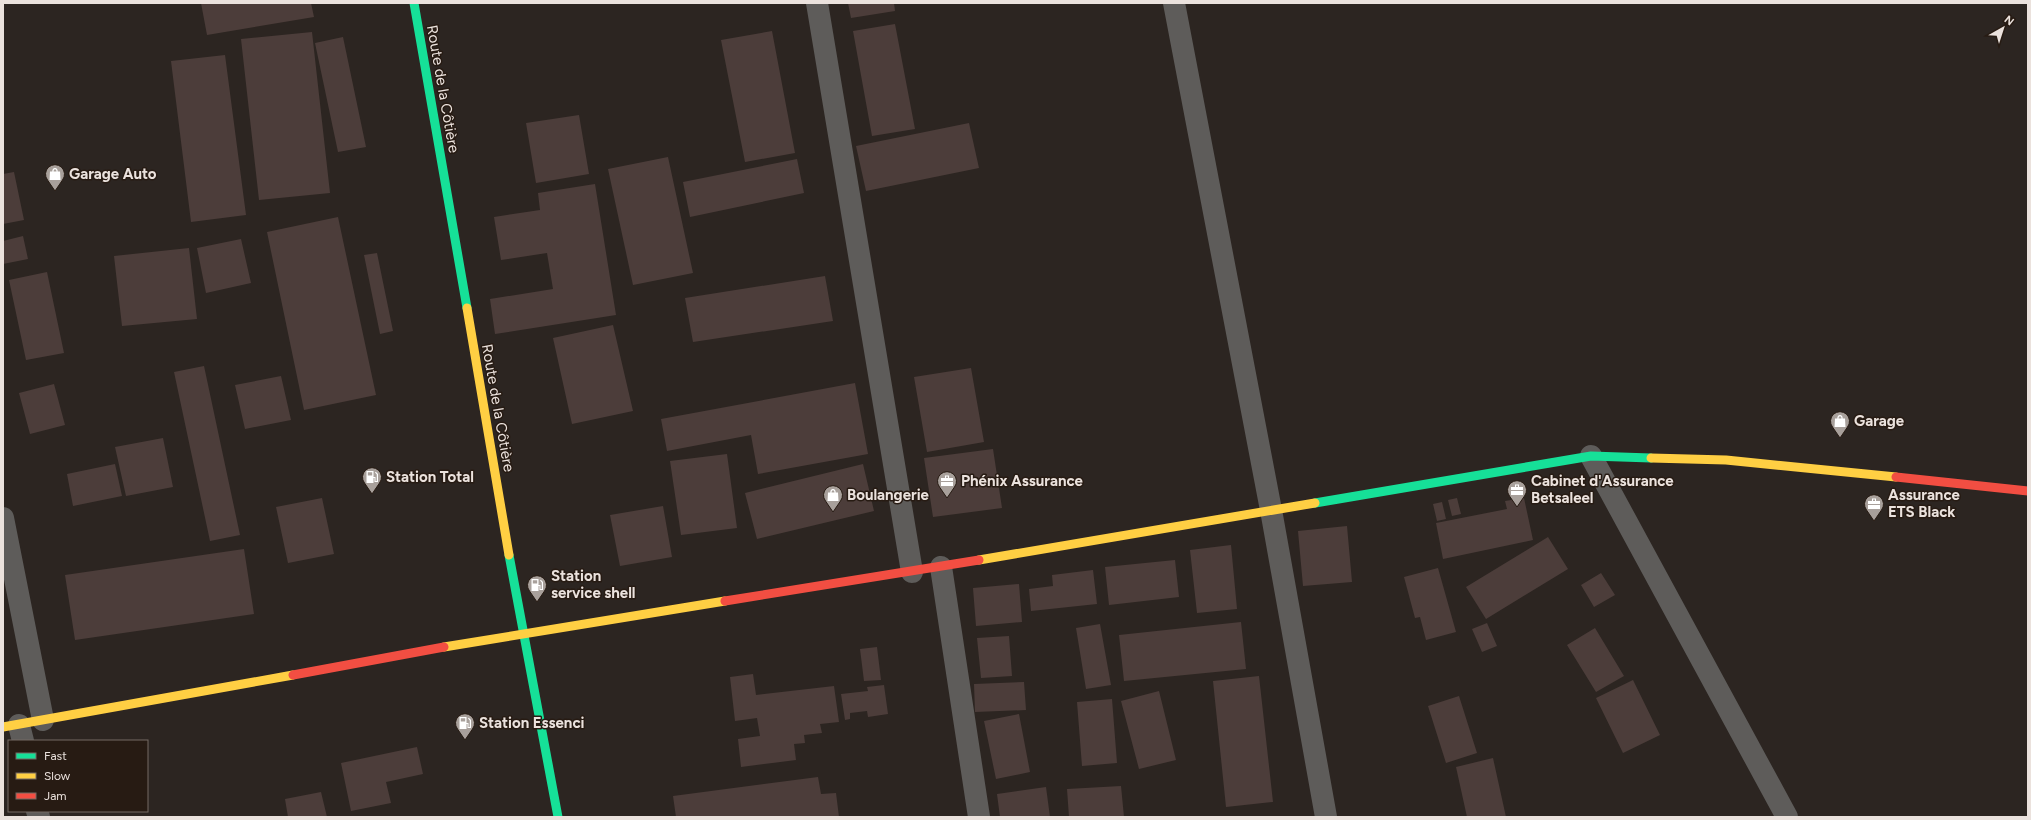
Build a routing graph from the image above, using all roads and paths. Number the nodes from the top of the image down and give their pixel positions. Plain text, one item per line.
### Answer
1 (414, 3) edge
2 (817, 3) edge
3 (1174, 3) edge
4 (1591, 456) junction
5 (2028, 491) edge
6 (1271, 510) junction
7 (3, 518) edge
8 (941, 567) junction
9 (912, 572) junction
10 (523, 633) junction
11 (43, 720) junction
12 (15, 731) edge
13 (558, 817) edge
14 (978, 817) edge
15 (1326, 817) edge
16 (1787, 817) edge

1 - 10 street, Route de la Côtière
2 - 9 street
3 - 6 street
4 - 5 street
4 - 6 street
4 - 16 street
6 - 8 street
6 - 15 street
7 - 11 street
8 - 9 street
8 - 14 street
9 - 10 street
10 - 11 street
10 - 13 street, Route de la Côtière
11 - 12 street

